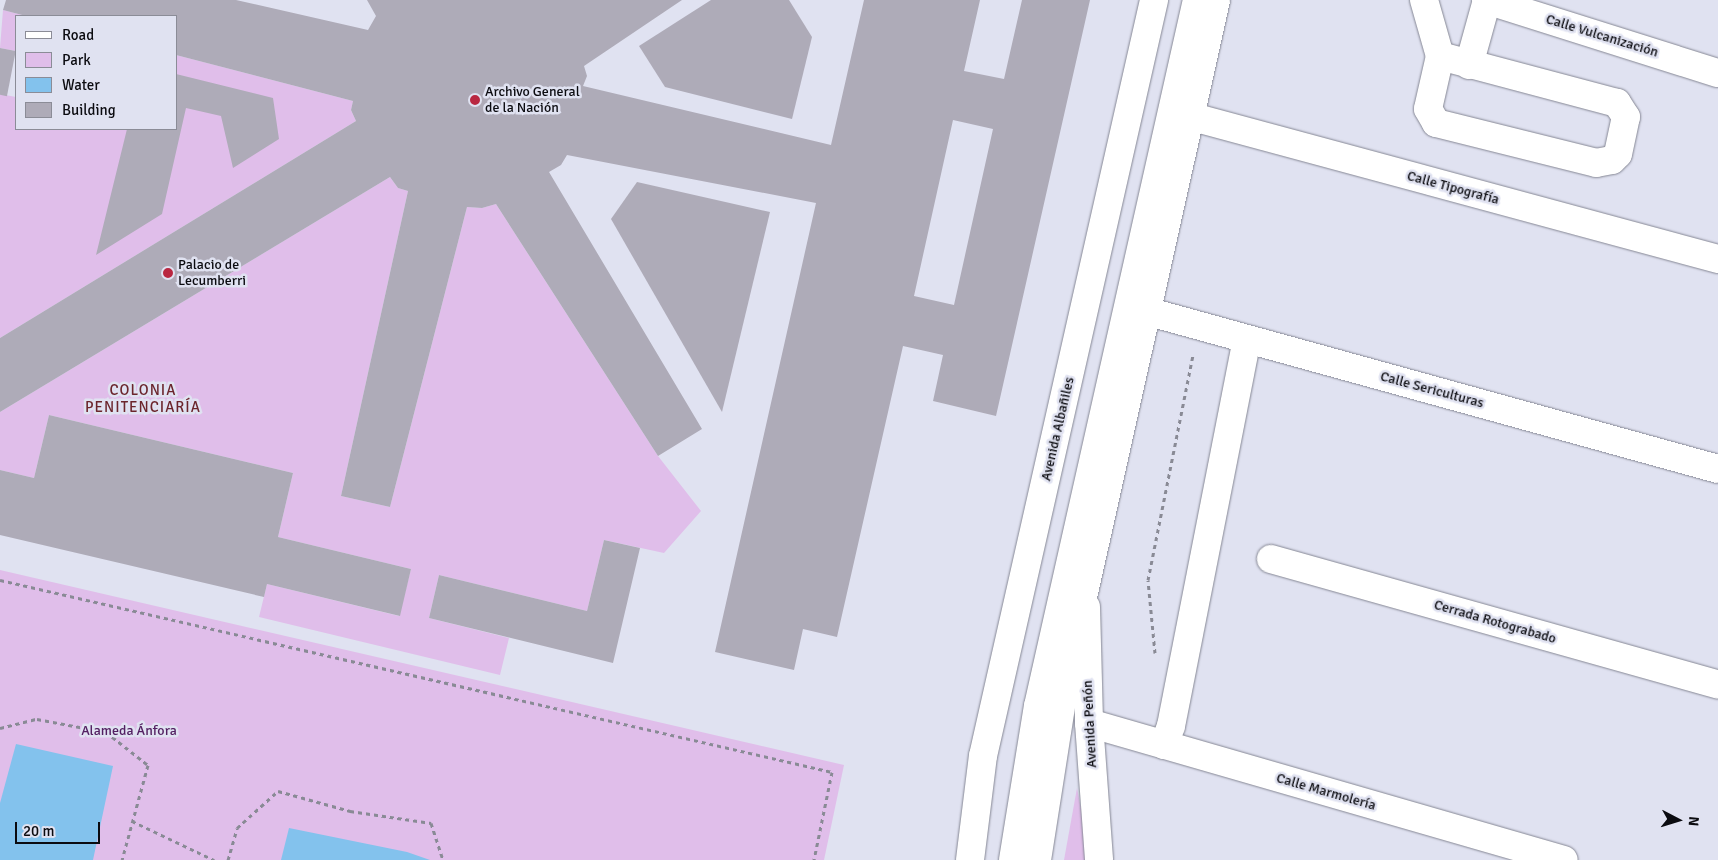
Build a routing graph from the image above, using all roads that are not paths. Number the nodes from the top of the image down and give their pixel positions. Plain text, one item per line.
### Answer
1 (1154, 0) edge
2 (1197, 0) edge
3 (1216, 0) edge
4 (1424, 0) edge
5 (1487, 0) edge
6 (1440, 56) junction
7 (1469, 65) junction
8 (1718, 73) edge
9 (1189, 116) junction
10 (1718, 259) edge
11 (1146, 311) junction
12 (1247, 340) junction
13 (1718, 469) edge
14 (1271, 559) dead end
15 (1085, 587) junction
16 (1718, 685) edge
17 (1089, 723) junction
18 (1164, 745) junction
19 (970, 860) edge
20 (1013, 860) edge
21 (1037, 860) edge
22 (1099, 860) edge
23 (1564, 860) edge

1 - 19 street, Avenida Albañiles
2 - 20 street
3 - 9 street
4 - 6 street
5 - 7 street
5 - 8 street, Calle Vulcanización
6 - 7 street
6 - 7 street
9 - 10 street, Calle Tipografía
9 - 11 street
11 - 12 street, Calle Sericulturas
11 - 15 street
12 - 13 street, Calle Sericulturas
12 - 18 street
14 - 16 street, Cerrada Rotograbado
15 - 17 street, Avenida Peñón
15 - 21 street
17 - 18 street, Calle Marmolería
17 - 22 street, Avenida Peñón
18 - 23 street, Calle Marmolería

